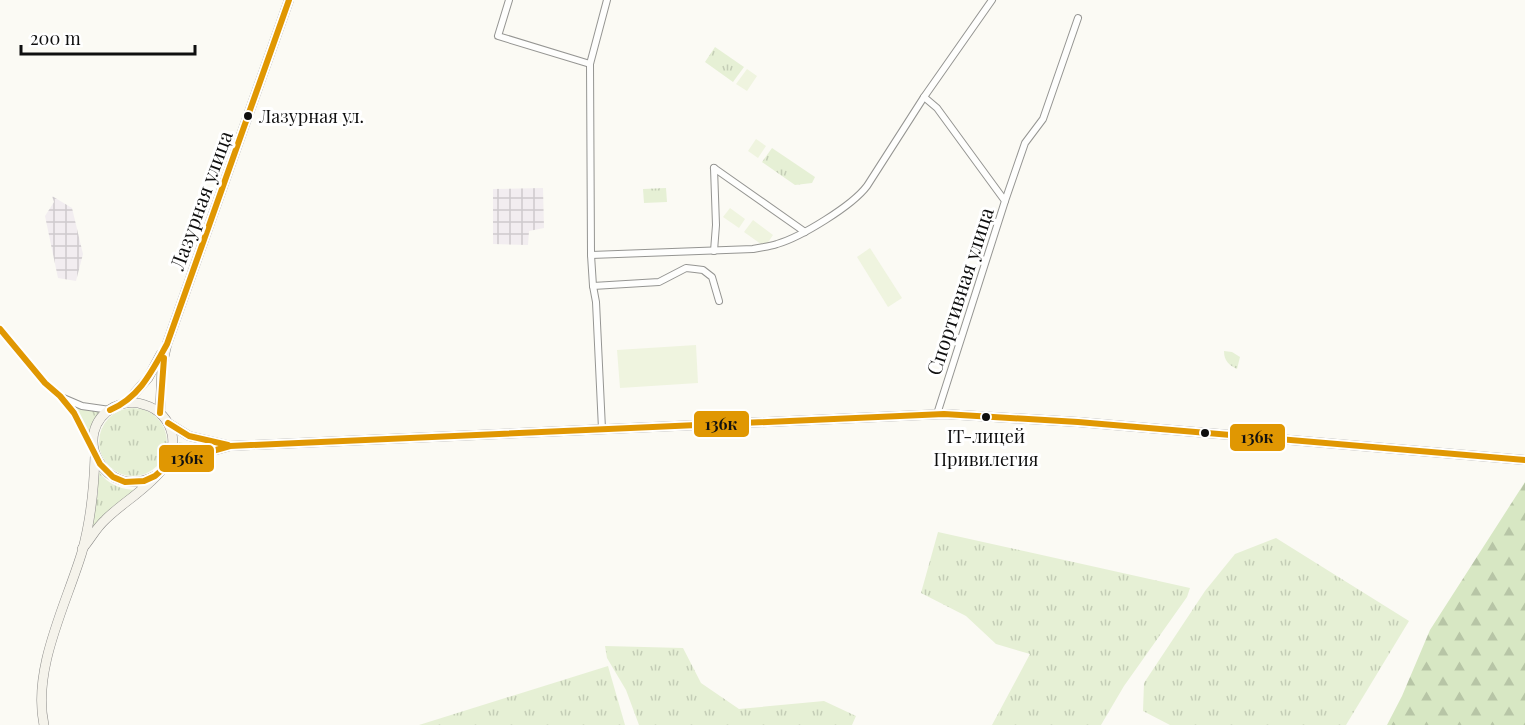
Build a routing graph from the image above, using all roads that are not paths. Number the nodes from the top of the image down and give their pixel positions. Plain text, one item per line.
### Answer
1 (289, 0) edge
2 (509, 0) edge
3 (607, 0) edge
4 (992, 0) edge
5 (1078, 18) dead end
6 (590, 64) junction
7 (924, 97) junction
8 (1005, 201) junction
9 (805, 232) junction
10 (714, 251) junction
11 (591, 255) junction
12 (593, 285) junction
13 (719, 301) dead end
14 (0, 329) edge
15 (167, 344) junction
16 (60, 396) junction
17 (126, 403) junction
18 (110, 410) junction
19 (160, 413) junction
20 (937, 414) junction
21 (168, 423) junction
22 (602, 429) junction
23 (230, 446) junction
24 (95, 454) junction
25 (1525, 460) edge
26 (164, 468) junction
27 (155, 476) junction
28 (82, 549) junction
29 (44, 725) edge

1 - 15 street, Лазурная улица
2 - 6 street
3 - 6 street
4 - 7 street
5 - 8 street
6 - 11 street
7 - 8 street, Спортивная улица
7 - 9 street
8 - 20 street, Спортивная улица
9 - 10 street
9 - 10 street
10 - 11 street
11 - 12 street
12 - 13 street
12 - 22 street
14 - 16 street
15 - 17 street
15 - 19 street
16 - 18 street
16 - 24 street
17 - 18 street
17 - 19 street
18 - 24 street
19 - 21 street
20 - 22 street
20 - 25 street
21 - 23 street
21 - 26 street
22 - 23 street
23 - 26 street
24 - 27 street
24 - 28 street
26 - 27 street
27 - 28 street
28 - 29 street

